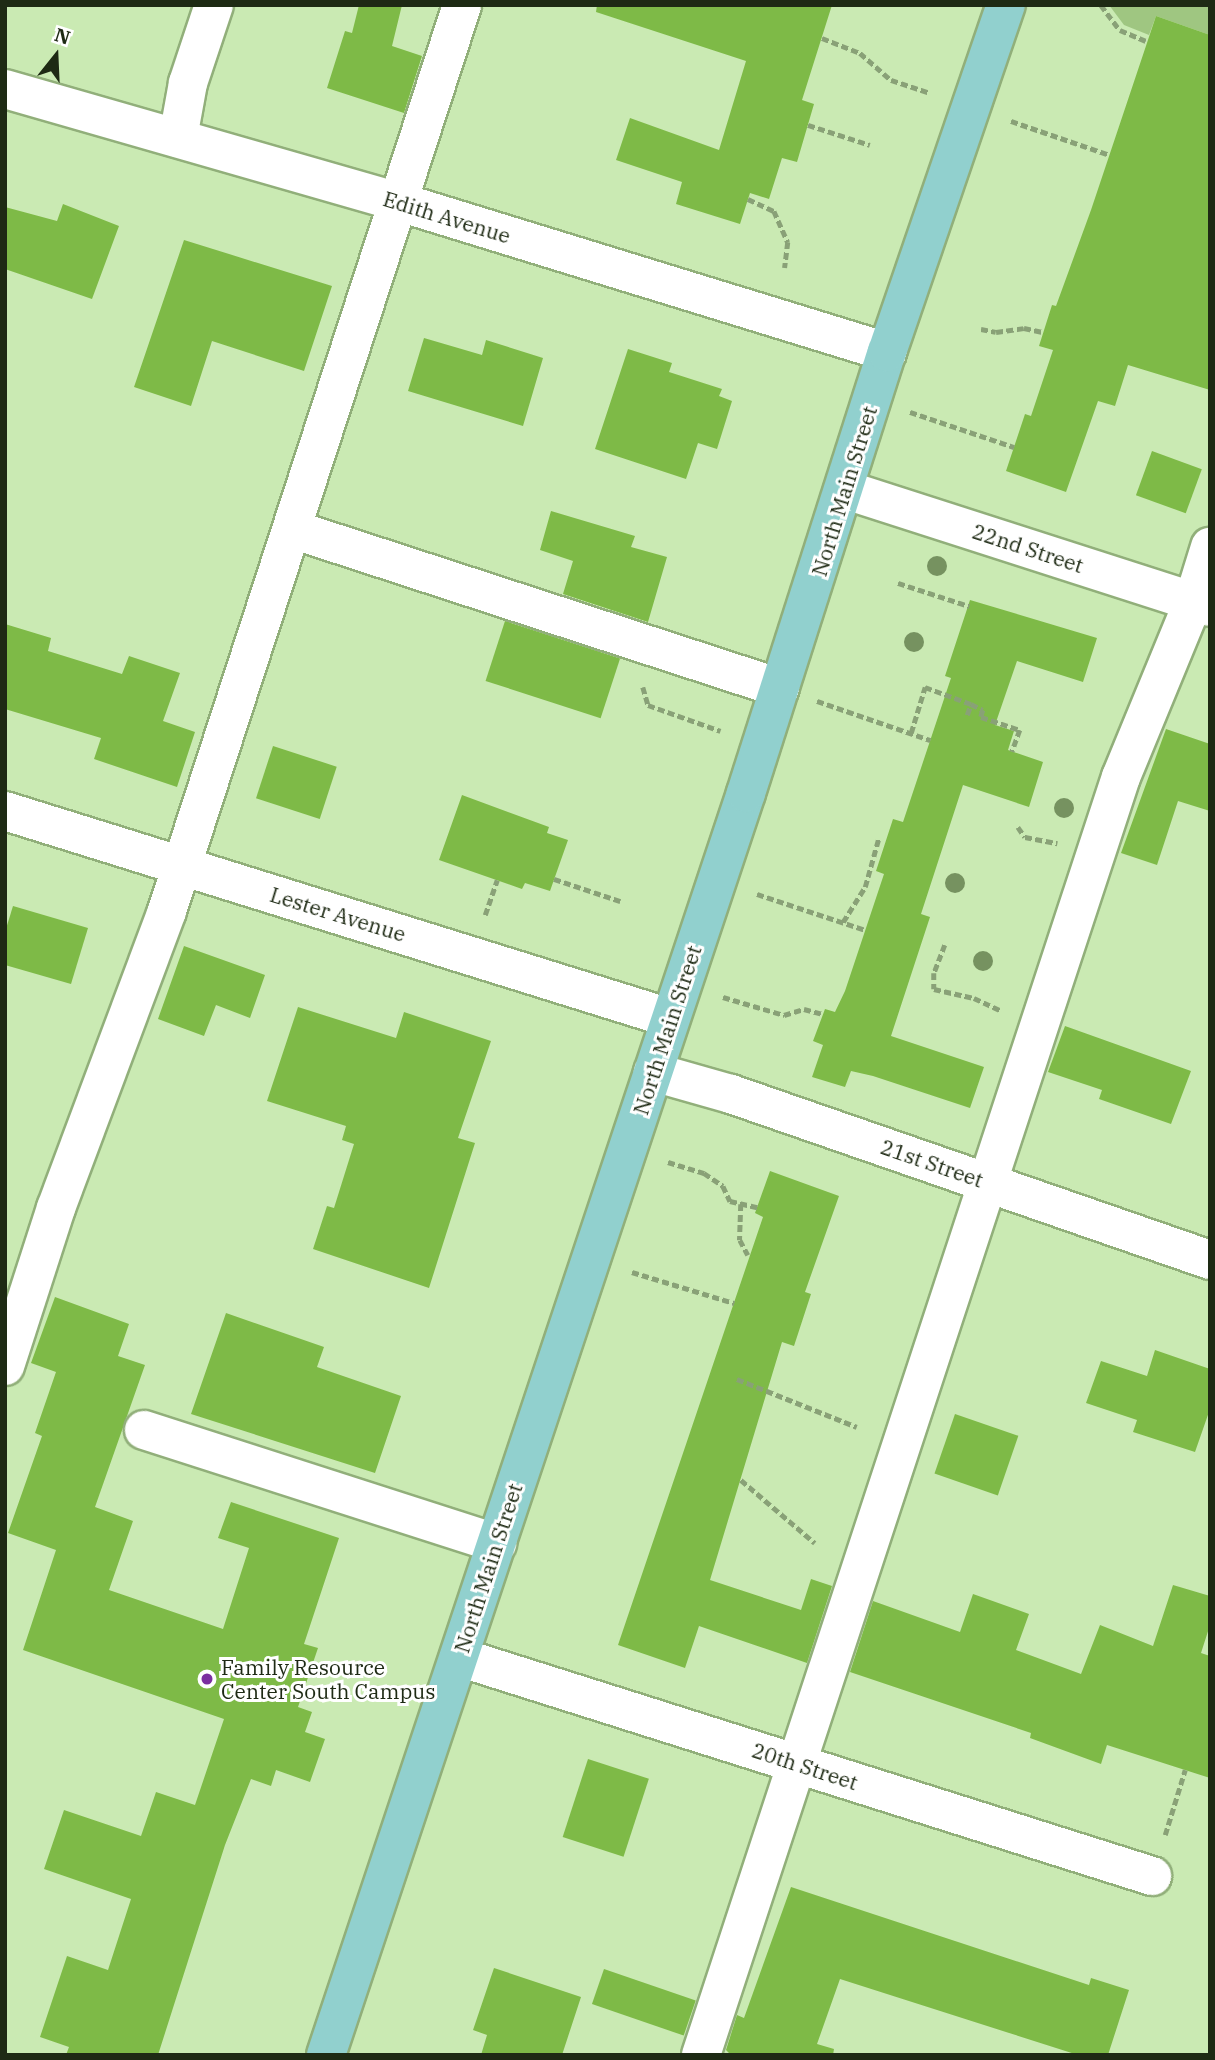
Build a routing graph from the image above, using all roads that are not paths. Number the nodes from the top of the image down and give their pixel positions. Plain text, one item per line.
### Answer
1 (214, 5) edge
2 (462, 5) edge
3 (1006, 5) edge
4 (5, 89) edge
5 (178, 138) junction
6 (396, 201) junction
7 (887, 352) junction
8 (846, 490) junction
9 (292, 529) junction
10 (1210, 547) edge
11 (1201, 604) edge
12 (780, 688) junction
13 (5, 811) edge
14 (182, 866) junction
15 (670, 1018) junction
16 (653, 1072) junction
17 (986, 1182) junction
18 (1210, 1260) edge
19 (5, 1366) edge
20 (144, 1430) dead end
21 (496, 1543) junction
22 (459, 1657) junction
23 (797, 1764) junction
24 (1152, 1876) road end
25 (326, 2055) edge
26 (701, 2055) edge

1 - 5 street
2 - 6 street
3 - 7 main road, North Main Street
4 - 5 street, Edith Avenue
5 - 6 street, Edith Avenue
6 - 7 street, Edith Avenue
6 - 9 street
7 - 8 main road, North Main Street
8 - 11 street, 22nd Street
8 - 12 main road, North Main Street
9 - 12 street
9 - 14 street
10 - 11 street
11 - 17 street
12 - 15 main road, North Main Street
13 - 14 street, Lester Avenue
14 - 15 street, Lester Avenue
14 - 19 street
15 - 16 main road, North Main Street
16 - 17 street, 21st Street
16 - 21 main road, North Main Street
17 - 18 street, 21st Street
17 - 23 street
20 - 21 street
21 - 22 main road, North Main Street
22 - 23 street, 20th Street
22 - 25 main road, North Main Street
23 - 24 street, 20th Street
23 - 26 street

